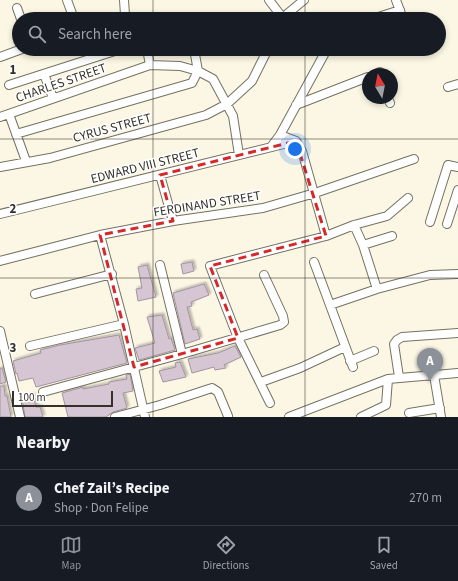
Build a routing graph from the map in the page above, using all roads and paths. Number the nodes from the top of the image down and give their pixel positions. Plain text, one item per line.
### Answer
1 (67, 0) edge
2 (124, 0) edge
3 (269, 0) edge
4 (304, 0) edge
5 (396, 0) edge
6 (17, 8) dead end
7 (400, 10) joint
8 (18, 12) edge
9 (71, 12) edge
10 (125, 12) edge
11 (278, 12) edge
12 (289, 12) edge
13 (394, 12) edge
14 (12, 53) edge
15 (99, 56) edge
16 (148, 56) edge
17 (195, 56) edge
18 (265, 56) edge
19 (323, 56) edge
20 (0, 57) edge
21 (150, 65) junction
22 (198, 71) junction
23 (44, 74) junction
24 (362, 79) edge
25 (458, 84) edge
26 (9, 85) dead end
27 (448, 88) dead end
28 (53, 98) junction
29 (228, 104) junction
30 (296, 105) junction
31 (9, 114) junction
32 (0, 117) edge
33 (16, 134) junction
34 (280, 135) junction
35 (296, 141) junction
36 (271, 147) junction
37 (239, 155) junction
38 (414, 159) dead end
39 (26, 161) junction
40 (0, 166) edge
41 (458, 167) edge
42 (160, 175) junction
43 (458, 190) edge
44 (315, 193) junction
45 (408, 198) dead end
46 (0, 214) edge
47 (172, 221) junction
48 (430, 222) dead end
49 (447, 224) dead end
50 (354, 225) junction
51 (100, 235) junction
52 (326, 236) junction
53 (392, 236) dead end
54 (363, 245) junction
55 (0, 261) edge
56 (314, 262) dead end
57 (160, 265) dead end
58 (112, 274) junction
59 (458, 274) edge
60 (264, 275) dead end
61 (377, 289) junction
62 (35, 294) dead end
63 (330, 305) junction
64 (124, 324) junction
65 (0, 331) edge
66 (458, 333) edge
67 (238, 338) junction
68 (30, 346) dead end
69 (345, 347) junction
70 (2, 350) edge
71 (374, 351) dead end
72 (182, 354) junction
73 (134, 367) junction
74 (458, 373) edge
75 (434, 375) junction
76 (399, 377) junction
77 (388, 380) junction
78 (261, 382) junction
79 (43, 392) dead end
80 (270, 403) dead end
81 (440, 408) junction
82 (144, 413) edge
83 (409, 413) dead end
84 (228, 416) dead end
85 (20, 417) edge
86 (114, 417) edge
87 (289, 417) edge
88 (361, 417) edge
89 (441, 417) edge

1 - 9 street
2 - 10 street
3 - 11 street
4 - 12 street
5 - 7 street
6 - 8 street
7 - 13 street
14 - 20 street
15 - 23 street
16 - 21 street
17 - 22 street
18 - 29 street, CYRUS STREET
19 - 30 street
21 - 22 street, CHARLES STREET
21 - 28 street, CHARLES STREET
22 - 29 street, CHARLES STREET
22 - 33 street
23 - 26 street
23 - 28 street
24 - 30 street
25 - 27 street
28 - 31 street, CHARLES STREET
29 - 37 street, CHARLES STREET
29 - 39 street, CYRUS STREET
30 - 34 street
31 - 32 street, CHARLES STREET
31 - 33 street
33 - 39 street
34 - 35 street
34 - 36 street
35 - 36 street, EDWARD VIII STREET
35 - 44 street
36 - 37 street, EDWARD VIII STREET
37 - 42 street, EDWARD VIII STREET
38 - 44 street, FERDINAND STREET
39 - 40 street, CYRUS STREET
41 - 48 street
42 - 46 street, EDWARD VIII STREET
42 - 47 street
43 - 49 street
44 - 47 street, FERDINAND STREET
44 - 52 street
45 - 50 street
47 - 51 street, FERDINAND STREET
50 - 52 street
50 - 54 street
51 - 55 street, FERDINAND STREET
51 - 58 street
52 - 67 street
53 - 54 street
54 - 61 street
56 - 63 street
57 - 72 street
58 - 62 street
58 - 64 street
59 - 61 street
60 - 67 street
61 - 63 street
63 - 69 street
64 - 68 street
64 - 73 street
65 - 70 street
66 - 76 street
67 - 72 street
67 - 78 street
69 - 71 street
69 - 78 street
70 - 85 street
72 - 73 street
73 - 79 street
73 - 82 street
74 - 75 street
75 - 76 street
75 - 81 street
76 - 77 street
77 - 87 street
77 - 88 street
78 - 80 street
81 - 83 street
81 - 89 street
82 - 84 street
82 - 86 street

